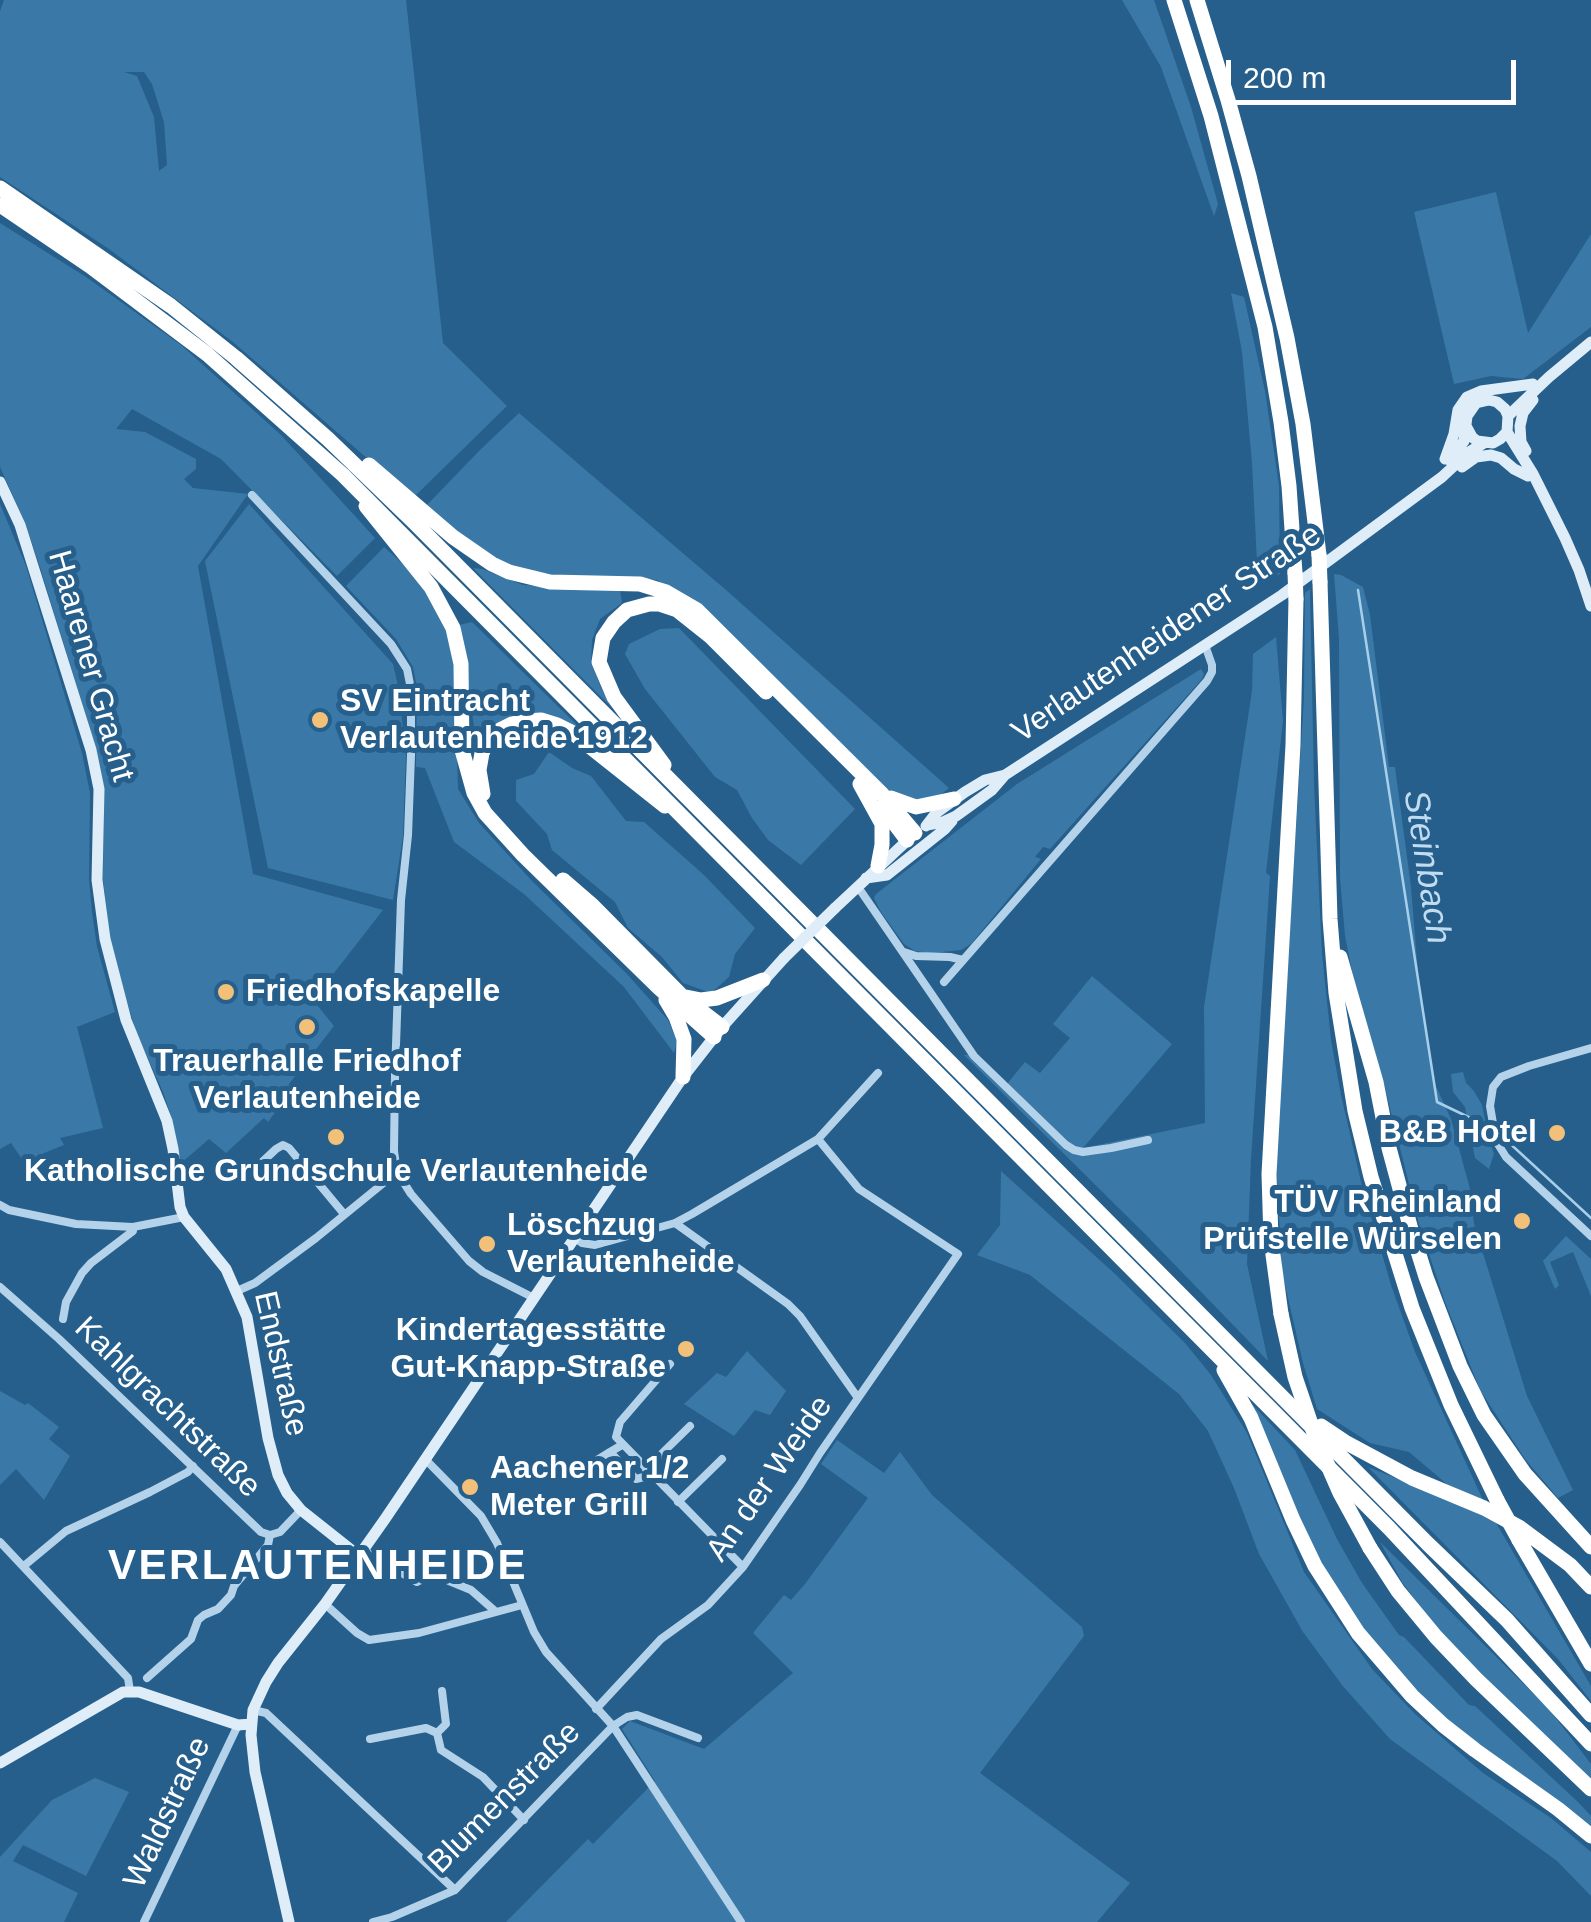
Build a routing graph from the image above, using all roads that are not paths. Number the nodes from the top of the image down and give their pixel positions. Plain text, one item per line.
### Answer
1 (1163, 0) edge
2 (1174, 0) edge
3 (1197, 0) edge
4 (1202, 88) junction
5 (0, 188) edge
6 (0, 205) edge
7 (1591, 342) edge
8 (1541, 382) junction
9 (1505, 410) junction
10 (1466, 426) junction
11 (1507, 432) junction
12 (328, 439) junction
13 (1489, 443) junction
14 (1444, 470) junction
15 (344, 475) junction
16 (1532, 478) junction
17 (0, 482) edge
18 (252, 495) dead end
19 (1591, 606) edge
20 (1205, 645) junction
21 (860, 784) junction
22 (678, 789) junction
23 (882, 794) junction
24 (955, 807) junction
25 (697, 828) junction
26 (916, 833) junction
27 (878, 866) junction
28 (862, 883) junction
29 (1330, 919) junction
30 (904, 952) junction
31 (963, 960) junction
32 (763, 980) junction
33 (944, 982) dead end
34 (660, 988) junction
35 (683, 996) junction
36 (718, 1032) junction
37 (1591, 1048) edge
38 (878, 1073) dead end
39 (682, 1077) junction
40 (818, 1140) junction
41 (1148, 1140) dead end
42 (260, 1164) dead end
43 (397, 1172) junction
44 (0, 1205) edge
45 (344, 1214) junction
46 (184, 1217) junction
47 (675, 1223) junction
48 (133, 1228) junction
49 (1591, 1236) edge
50 (575, 1238) junction
51 (0, 1287) edge
52 (237, 1291) junction
53 (534, 1298) junction
54 (63, 1319) dead end
55 (1212, 1349) junction
56 (670, 1364) dead end
57 (858, 1398) junction
58 (1292, 1407) junction
59 (690, 1426) dead end
60 (622, 1445) junction
61 (610, 1452) junction
62 (425, 1459) junction
63 (722, 1459) dead end
64 (193, 1466) junction
65 (586, 1467) dead end
66 (649, 1472) junction
67 (678, 1502) junction
68 (302, 1510) junction
69 (270, 1535) junction
70 (0, 1542) edge
71 (1591, 1547) edge
72 (361, 1553) junction
73 (24, 1565) junction
74 (743, 1567) junction
75 (1591, 1587) edge
76 (325, 1604) junction
77 (522, 1605) junction
78 (494, 1611) junction
79 (1591, 1664) edge
80 (147, 1678) dead end
81 (130, 1691) junction
82 (442, 1691) dead end
83 (596, 1709) junction
84 (253, 1710) junction
85 (1591, 1715) edge
86 (244, 1724) junction
87 (614, 1726) junction
88 (437, 1734) junction
89 (370, 1738) dead end
90 (698, 1738) dead end
91 (1591, 1744) edge
92 (1550, 1749) junction
93 (0, 1763) edge
94 (1591, 1789) edge
95 (1591, 1800) edge
96 (524, 1820) junction
97 (1591, 1836) edge
98 (455, 1890) junction
99 (144, 1922) edge
100 (289, 1922) edge
101 (373, 1922) edge
102 (741, 1922) edge

1 - 4 highway
2 - 4 highway
3 - 29 highway, bridge
4 - 92 highway, bridge
5 - 12 highway
6 - 15 highway
7 - 8 main road
8 - 9 main road
8 - 14 main road
8 - 16 main road
9 - 10 main road
9 - 11 main road
10 - 13 main road
10 - 14 main road
11 - 13 main road
11 - 16 main road
12 - 22 highway
12 - 23 highway
13 - 14 main road
13 - 16 main road
14 - 16 main road
14 - 20 main road, Verlautenheidener Straße
15 - 25 highway
15 - 34 highway
16 - 19 main road
17 - 46 main road, Haarener Gracht
18 - 43 street
20 - 24 main road, Verlautenheidener Straße
20 - 31 street
21 - 22 highway
21 - 26 highway
21 - 27 highway
22 - 58 highway
23 - 24 highway
23 - 26 highway
24 - 26 main road, Verlautenheidener Straße
24 - 28 main road
25 - 35 highway
25 - 55 highway
26 - 27 main road, Verlautenheidener Straße
27 - 28 main road, Verlautenheidener Straße
28 - 30 street
28 - 32 main road, Verlautenheidener Straße, bridge
29 - 71 highway
29 - 79 highway, bridge
30 - 31 street
30 - 41 street
31 - 33 street
32 - 35 highway
32 - 36 main road, Verlautenheidener Straße
34 - 36 highway
34 - 39 highway
35 - 36 highway
36 - 39 main road, Verlautenheidener Straße
37 - 49 street
38 - 40 street
39 - 50 main road, Verlautenheidener Straße
40 - 47 street
40 - 57 street, An der Weide
42 - 45 street
43 - 45 street
43 - 53 street
44 - 48 street
45 - 52 street
46 - 48 street
46 - 52 main road, Endstraße
47 - 50 street
47 - 57 street
48 - 54 street
50 - 53 main road, Verlautenheidener Straße
51 - 64 street, Kahlgrachtstraße
52 - 68 main road, Endstraße
53 - 62 main road, Verlautenheidener Straße
55 - 91 highway
55 - 97 highway
56 - 60 street
57 - 74 street, An der Weide
58 - 75 highway
58 - 85 highway
59 - 66 street
60 - 61 street
60 - 66 street
61 - 65 street
61 - 66 street
62 - 72 main road, Verlautenheidener Straße
62 - 77 street
63 - 67 street
64 - 69 street, Kahlgrachtstraße
64 - 73 street
66 - 67 street
67 - 74 street
68 - 69 street, Kahlgrachtstraße
68 - 72 main road, Endstraße
69 - 80 street
70 - 73 street
72 - 76 main road, Verlautenheidener Straße
72 - 78 street
73 - 81 street
74 - 83 street, An der Weide
76 - 78 street
76 - 84 main road, Verlautenheidener Straße
77 - 78 street
77 - 83 street
81 - 86 main road
81 - 93 main road
82 - 88 street
83 - 87 street
84 - 86 main road, Verlautenheidener Straße
84 - 98 street
86 - 99 street, Waldstraße
86 - 100 main road, Verlautenheidener Straße
87 - 90 street
87 - 96 street, Blumenstraße
87 - 102 street
88 - 89 street
88 - 96 street
92 - 94 highway
92 - 95 highway
96 - 98 street, Blumenstraße
98 - 101 street, Blumenstraße

